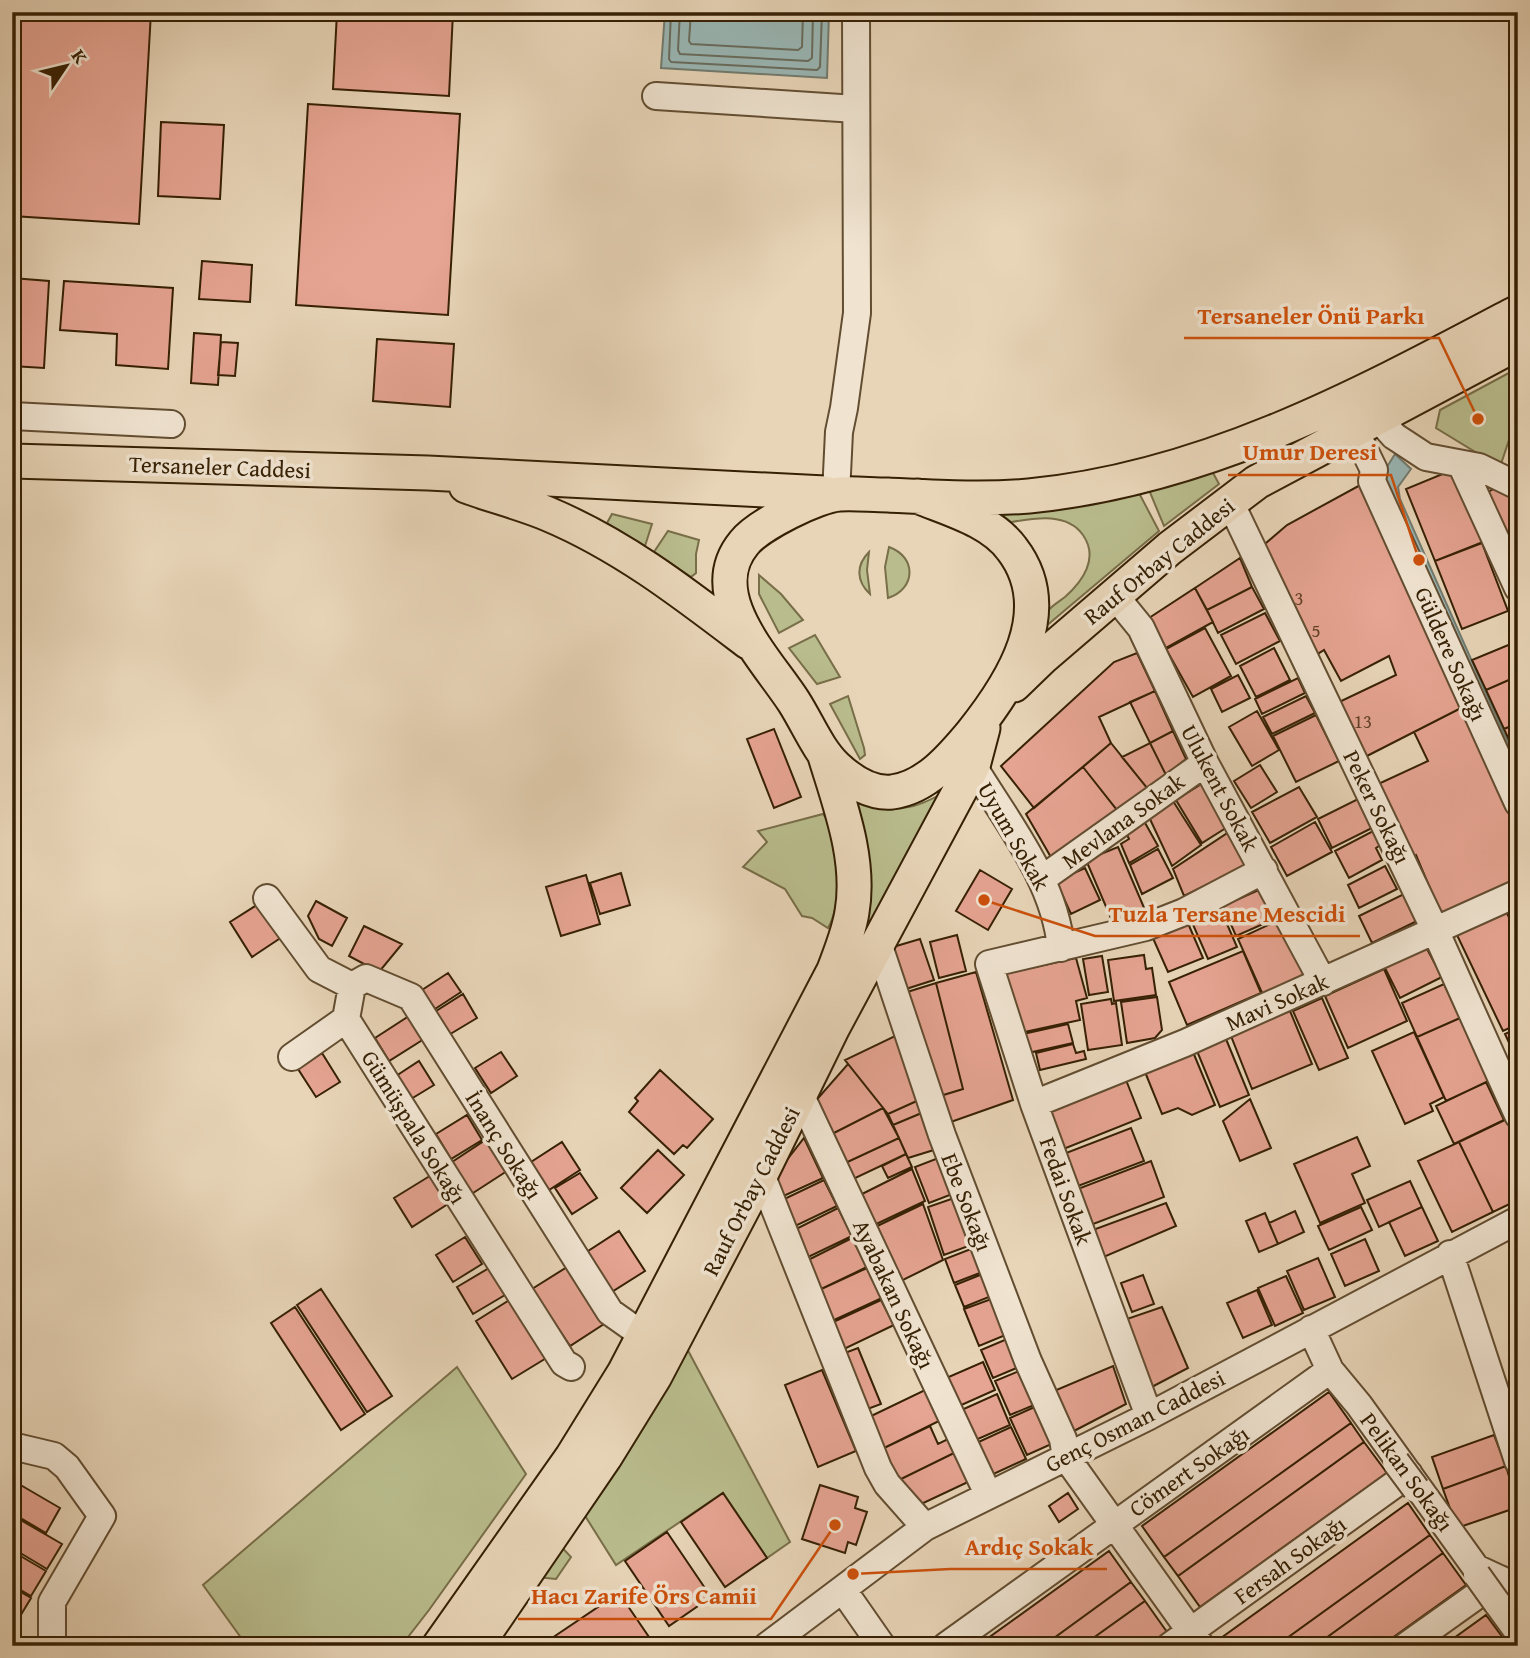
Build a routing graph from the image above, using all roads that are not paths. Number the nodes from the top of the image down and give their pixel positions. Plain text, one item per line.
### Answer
1 (856, 12) edge
2 (656, 96) dead end
3 (856, 108) junction
4 (1518, 312) edge
5 (1518, 343) edge
6 (12, 415) edge
7 (1365, 423) junction
8 (172, 424) dead end
9 (12, 461) edge
10 (1461, 464) junction
11 (428, 473) junction
12 (1518, 486) edge
13 (836, 494) junction
14 (917, 496) junction
15 (1230, 502) junction
16 (1518, 588) edge
17 (1115, 596) junction
18 (750, 643) junction
19 (993, 707) junction
20 (825, 756) junction
21 (1205, 763) junction
22 (972, 766) junction
23 (1518, 803) edge
24 (1264, 870) junction
25 (1042, 879) junction
26 (1518, 893) edge
27 (267, 898) dead end
28 (1435, 930) junction
29 (878, 943) junction
30 (1061, 948) junction
31 (1323, 982) junction
32 (352, 986) junction
33 (346, 1020) junction
34 (292, 1057) dead end
35 (800, 1094) junction
36 (1034, 1104) junction
37 (1518, 1115) edge
38 (761, 1174) junction
39 (1518, 1220) edge
40 (1450, 1254) junction
41 (1311, 1329) junction
42 (644, 1336) junction
43 (571, 1367) dead end
44 (1331, 1370) junction
45 (1149, 1416) junction
46 (1370, 1425) dead end
47 (12, 1446) edge
48 (1066, 1457) junction
49 (1518, 1461) edge
50 (1407, 1475) junction
51 (988, 1494) junction
52 (1114, 1524) junction
53 (925, 1527) junction
54 (1498, 1589) edge
55 (836, 1595) junction
56 (1518, 1632) edge
57 (863, 1633) edge
58 (1187, 1641) edge
59 (52, 1646) edge
60 (439, 1646) edge
61 (476, 1646) edge
62 (767, 1646) edge
63 (883, 1646) edge
64 (946, 1646) edge
65 (1406, 1646) edge

1 - 3 street
2 - 3 street
3 - 13 street
4 - 14 main road, Rauf Orbay Caddesi
5 - 7 main road, Rauf Orbay Caddesi
6 - 8 street
7 - 10 street
7 - 15 main road, Rauf Orbay Caddesi
7 - 23 street, Güldere Sokağı
9 - 11 main road, Tersaneler Caddesi
10 - 12 street
10 - 16 street
11 - 13 main road, Tersaneler Caddesi
11 - 18 main road
13 - 14 main road, Rauf Orbay Caddesi
13 - 18 main road, Rauf Orbay Caddesi
14 - 19 main road, Rauf Orbay Caddesi
15 - 17 main road, Rauf Orbay Caddesi
15 - 28 street, Peker Sokağı
17 - 19 main road, Rauf Orbay Caddesi
17 - 21 street, Ulukent Sokak
18 - 20 main road, Rauf Orbay Caddesi
19 - 20 main road, Rauf Orbay Caddesi
19 - 22 main road, Rauf Orbay Caddesi
20 - 42 main road, Rauf Orbay Caddesi
21 - 24 street, Ulukent Sokak
21 - 25 street, Mevlana Sokak
22 - 25 street, Uyum Sokak
22 - 29 main road, Rauf Orbay Caddesi
24 - 30 street
24 - 31 street, Ulukent Sokak
25 - 30 street, Uyum Sokak
26 - 28 street, Mavi Sokak
27 - 32 street
28 - 31 street, Mavi Sokak
28 - 37 street, Peker Sokağı
29 - 35 main road, Rauf Orbay Caddesi
29 - 48 street, Ebe Sokağı
30 - 36 street, Fedai Sokak
31 - 36 street, Mavi Sokak
32 - 33 street
32 - 42 street, İnanç Sokağı
33 - 34 street
33 - 43 street, Gümüşpala Sokağı
35 - 38 main road, Rauf Orbay Caddesi
35 - 51 street, Ayabakan Sokağı
36 - 45 street, Fedai Sokak
38 - 53 street
38 - 61 main road, Rauf Orbay Caddesi
39 - 40 street, Genç Osman Caddesi
40 - 41 street, Genç Osman Caddesi
40 - 49 street
41 - 44 street, Pelikan Sokağı
41 - 45 street, Genç Osman Caddesi
42 - 60 main road, Rauf Orbay Caddesi
44 - 50 street, Pelikan Sokağı
44 - 52 street, Cömert Sokağı
45 - 48 street, Genç Osman Caddesi
46 - 50 street
47 - 59 street
48 - 51 street, Genç Osman Caddesi
48 - 52 street, Ebe Sokağı
50 - 54 street
50 - 58 street, Fersah Sokağı
51 - 53 street, Genç Osman Caddesi
52 - 58 street, Ebe Sokağı
52 - 64 street, Cömert Sokağı
53 - 55 street, Genç Osman Caddesi
54 - 56 street
54 - 65 street
55 - 57 street
55 - 62 street, Genç Osman Caddesi
57 - 63 street

